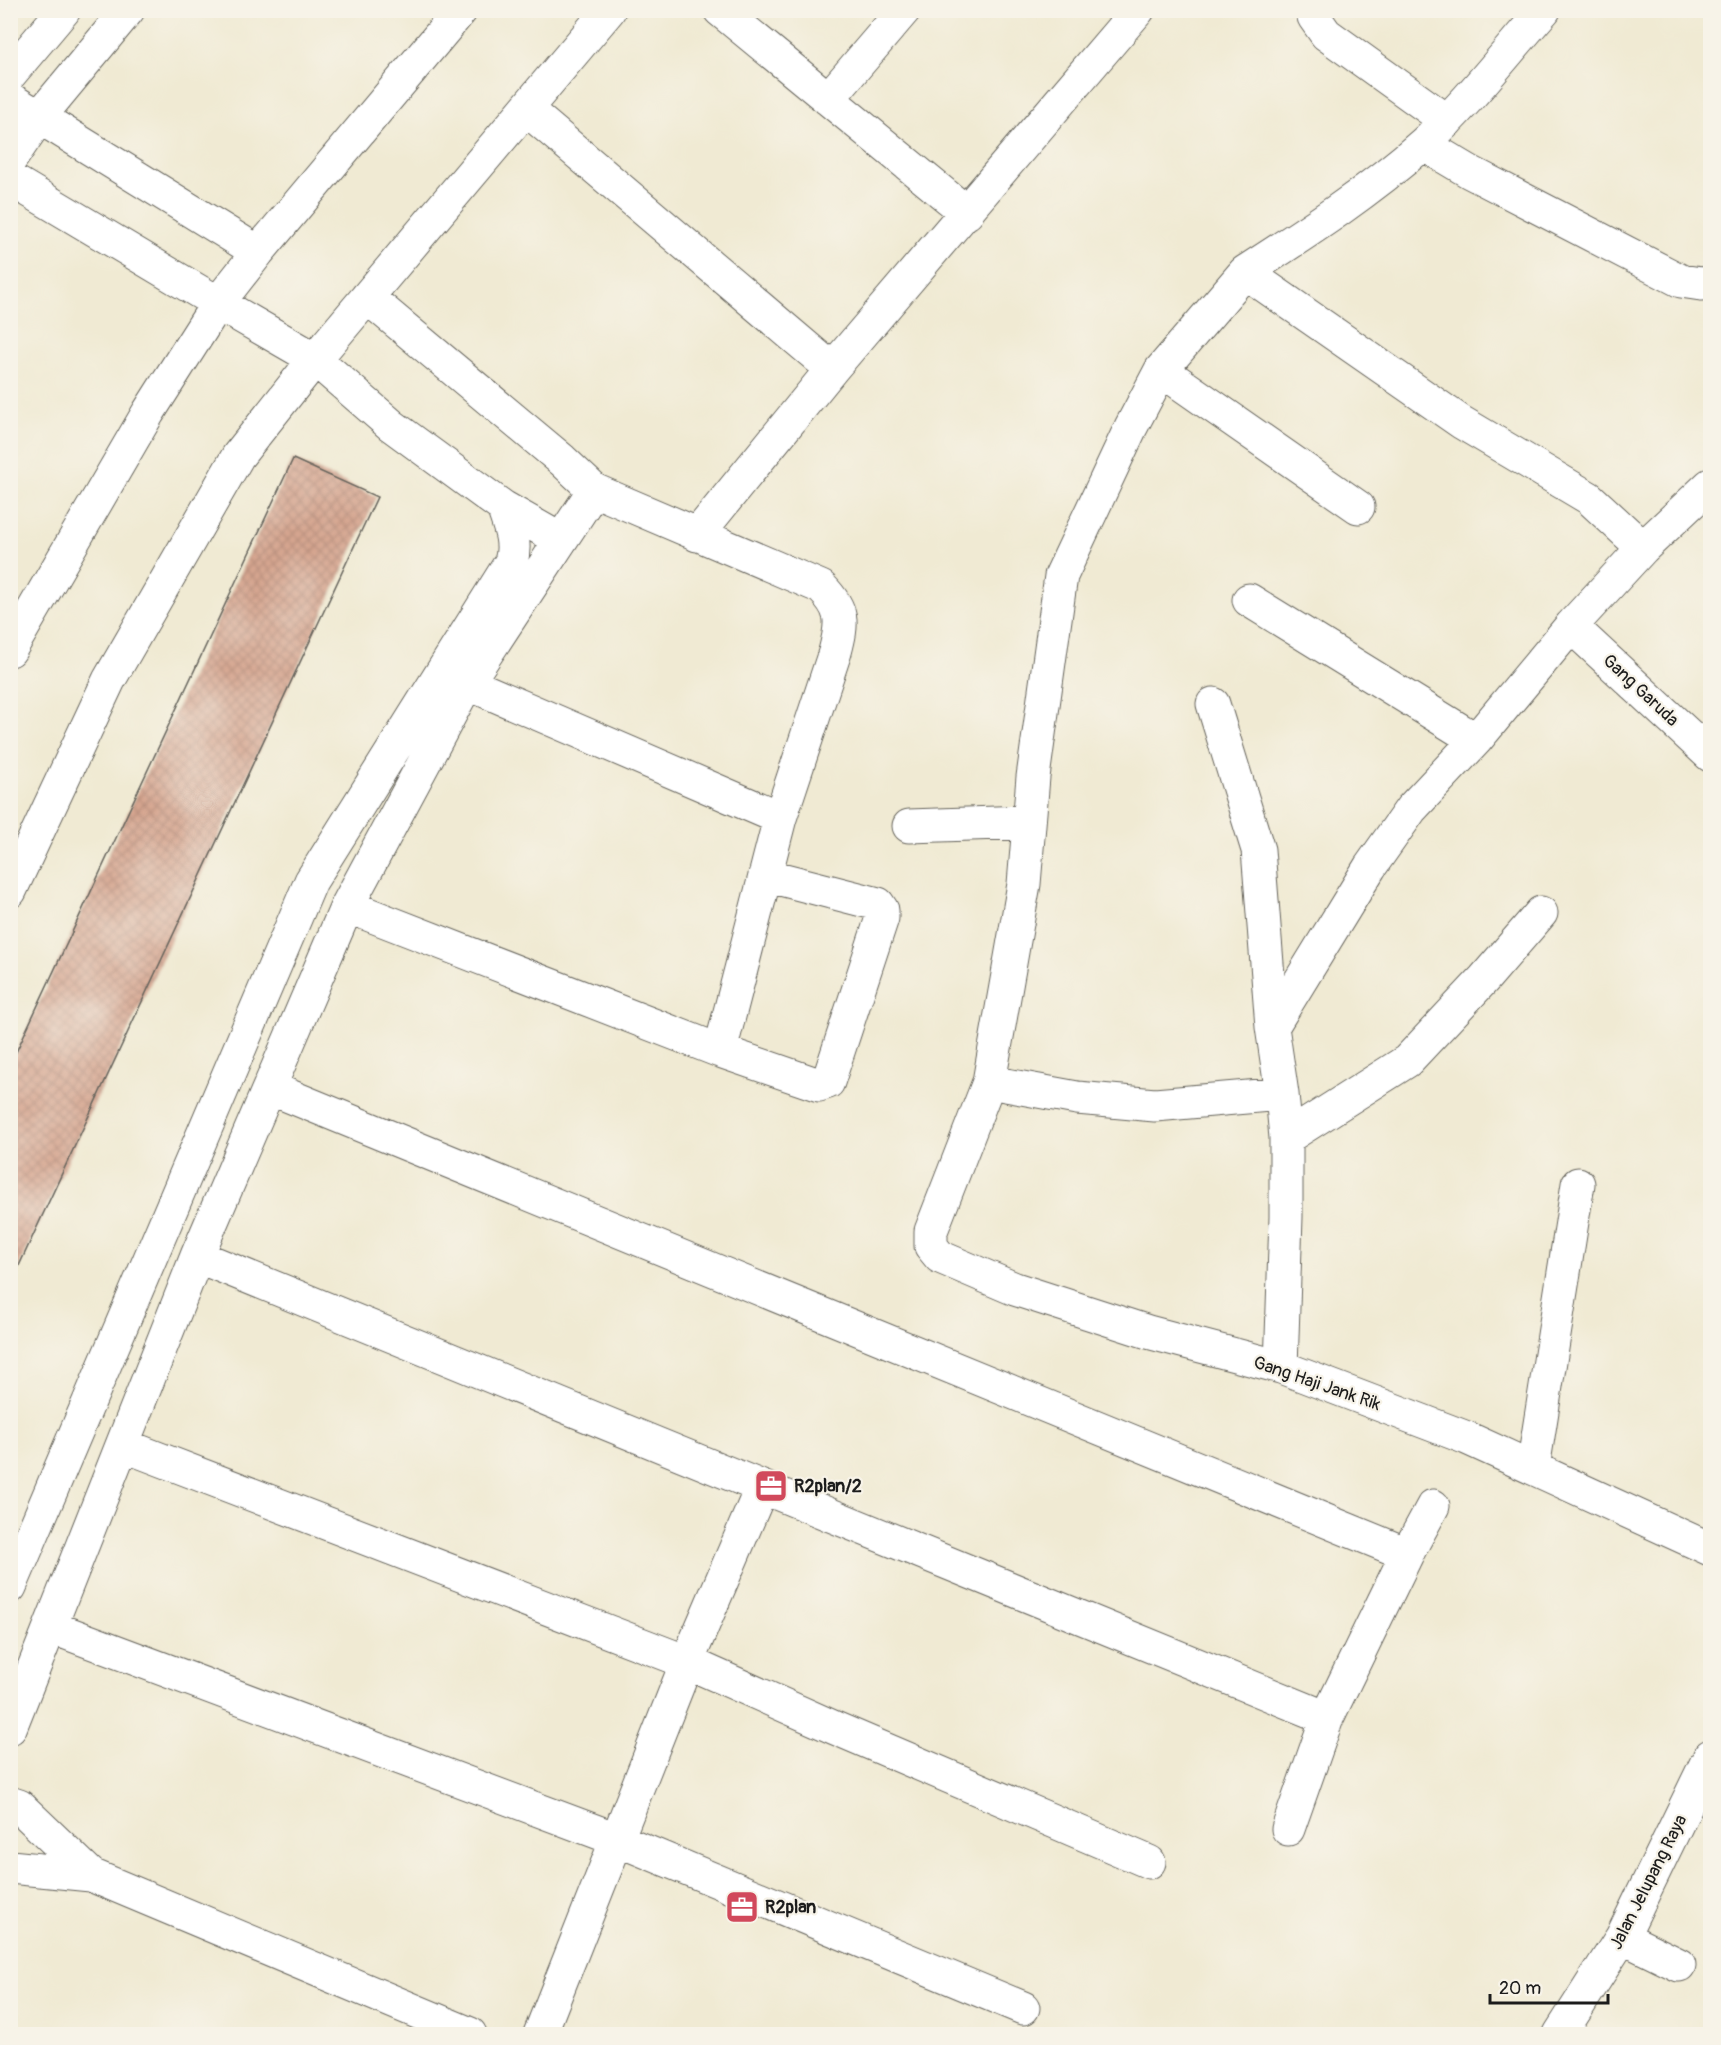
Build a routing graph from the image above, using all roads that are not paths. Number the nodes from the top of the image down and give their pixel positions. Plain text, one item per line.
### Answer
1 (64, 10) edge
2 (128, 10) edge
3 (461, 10) edge
4 (609, 10) edge
5 (720, 10) edge
6 (903, 10) edge
7 (1138, 10) edge
8 (1313, 10) edge
9 (1544, 10) edge
10 (10, 74) edge
11 (10, 99) edge
12 (828, 99) junction
13 (526, 109) junction
14 (40, 116) junction
15 (1447, 121) junction
16 (1423, 144) junction
17 (10, 160) edge
18 (10, 179) edge
19 (967, 213) junction
20 (258, 252) junction
21 (1245, 272) junction
22 (1710, 283) edge
23 (368, 297) junction
24 (218, 303) junction
25 (303, 352) junction
26 (832, 369) junction
27 (1161, 370) junction
28 (1710, 485) edge
29 (594, 490) junction
30 (503, 507) junction
31 (1358, 507) dead end
32 (697, 535) junction
33 (561, 540) junction
34 (1643, 548) junction
35 (510, 591) junction
36 (1248, 600) dead end
37 (1571, 626) junction
38 (10, 650) edge
39 (454, 677) junction
40 (1213, 705) dead end
41 (1476, 740) junction
42 (1710, 755) edge
43 (780, 818) junction
44 (1029, 822) junction
45 (909, 826) dead end
46 (765, 875) junction
47 (10, 891) edge
48 (347, 906) junction
49 (1541, 913) dead end
50 (1272, 1027) junction
51 (720, 1051) junction
52 (989, 1082) junction
53 (270, 1088) junction
54 (1282, 1094) junction
55 (1286, 1138) junction
56 (187, 1173) junction
57 (1578, 1184) dead end
58 (226, 1189) junction
59 (197, 1256) junction
60 (1281, 1367) junction
61 (123, 1445) junction
62 (1533, 1468) junction
63 (762, 1487) junction
64 (1433, 1506) dead end
65 (1710, 1549) edge
66 (1407, 1554) junction
67 (10, 1587) edge
68 (51, 1627) junction
69 (687, 1662) junction
70 (1327, 1718) junction
71 (10, 1728) edge
72 (1710, 1756) edge
73 (10, 1803) edge
74 (1288, 1828) dead end
75 (616, 1839) junction
76 (1149, 1862) dead end
77 (10, 1867) edge
78 (91, 1875) junction
79 (1622, 1937) junction
80 (1679, 1965) dead end
81 (1023, 2008) dead end
82 (471, 2034) edge
83 (540, 2034) edge
84 (1560, 2034) edge

1 - 10 street
2 - 14 street
3 - 20 street
4 - 13 street
5 - 12 street
6 - 12 street
7 - 19 street
8 - 15 street
9 - 15 street
11 - 14 street
12 - 19 street
13 - 23 street
13 - 26 street
14 - 17 street
14 - 20 street
15 - 16 street
16 - 21 street
16 - 22 street
18 - 24 street
19 - 26 street
20 - 24 street
21 - 27 street
21 - 34 street
23 - 25 street
23 - 29 street
24 - 25 street
24 - 38 street
25 - 30 street
25 - 47 street
26 - 32 street
27 - 31 street
27 - 44 street
28 - 34 street
29 - 32 street
29 - 33 street
30 - 33 street
30 - 35 street
32 - 43 street
33 - 35 street
34 - 37 street
35 - 39 street
36 - 41 street
37 - 41 street
37 - 42 street, Gang Garuda
39 - 43 street
39 - 48 street
39 - 56 street
40 - 50 street
41 - 50 street
43 - 46 street
44 - 45 street
44 - 52 street
46 - 51 street
46 - 51 street
48 - 51 street
48 - 53 street
49 - 55 street
50 - 54 street
52 - 54 street
52 - 60 street, Gang Haji Jank Rik
53 - 58 street
53 - 66 street
54 - 55 street
55 - 60 street
56 - 58 street
56 - 67 street
57 - 62 street
58 - 59 street
59 - 61 street
59 - 63 street
60 - 62 street, Gang Haji Jank Rik
61 - 68 street
61 - 69 street
62 - 65 street, Gang Haji Jank Rik
63 - 69 street
63 - 70 street
64 - 66 street
66 - 70 street
68 - 71 street
68 - 75 street
69 - 75 street
69 - 76 street
70 - 74 street
72 - 79 street, Jalan Jelupang Raya
73 - 78 street
75 - 81 street
75 - 83 street
77 - 78 street
78 - 82 street
79 - 80 street
79 - 84 street, Jalan Jelupang Raya

